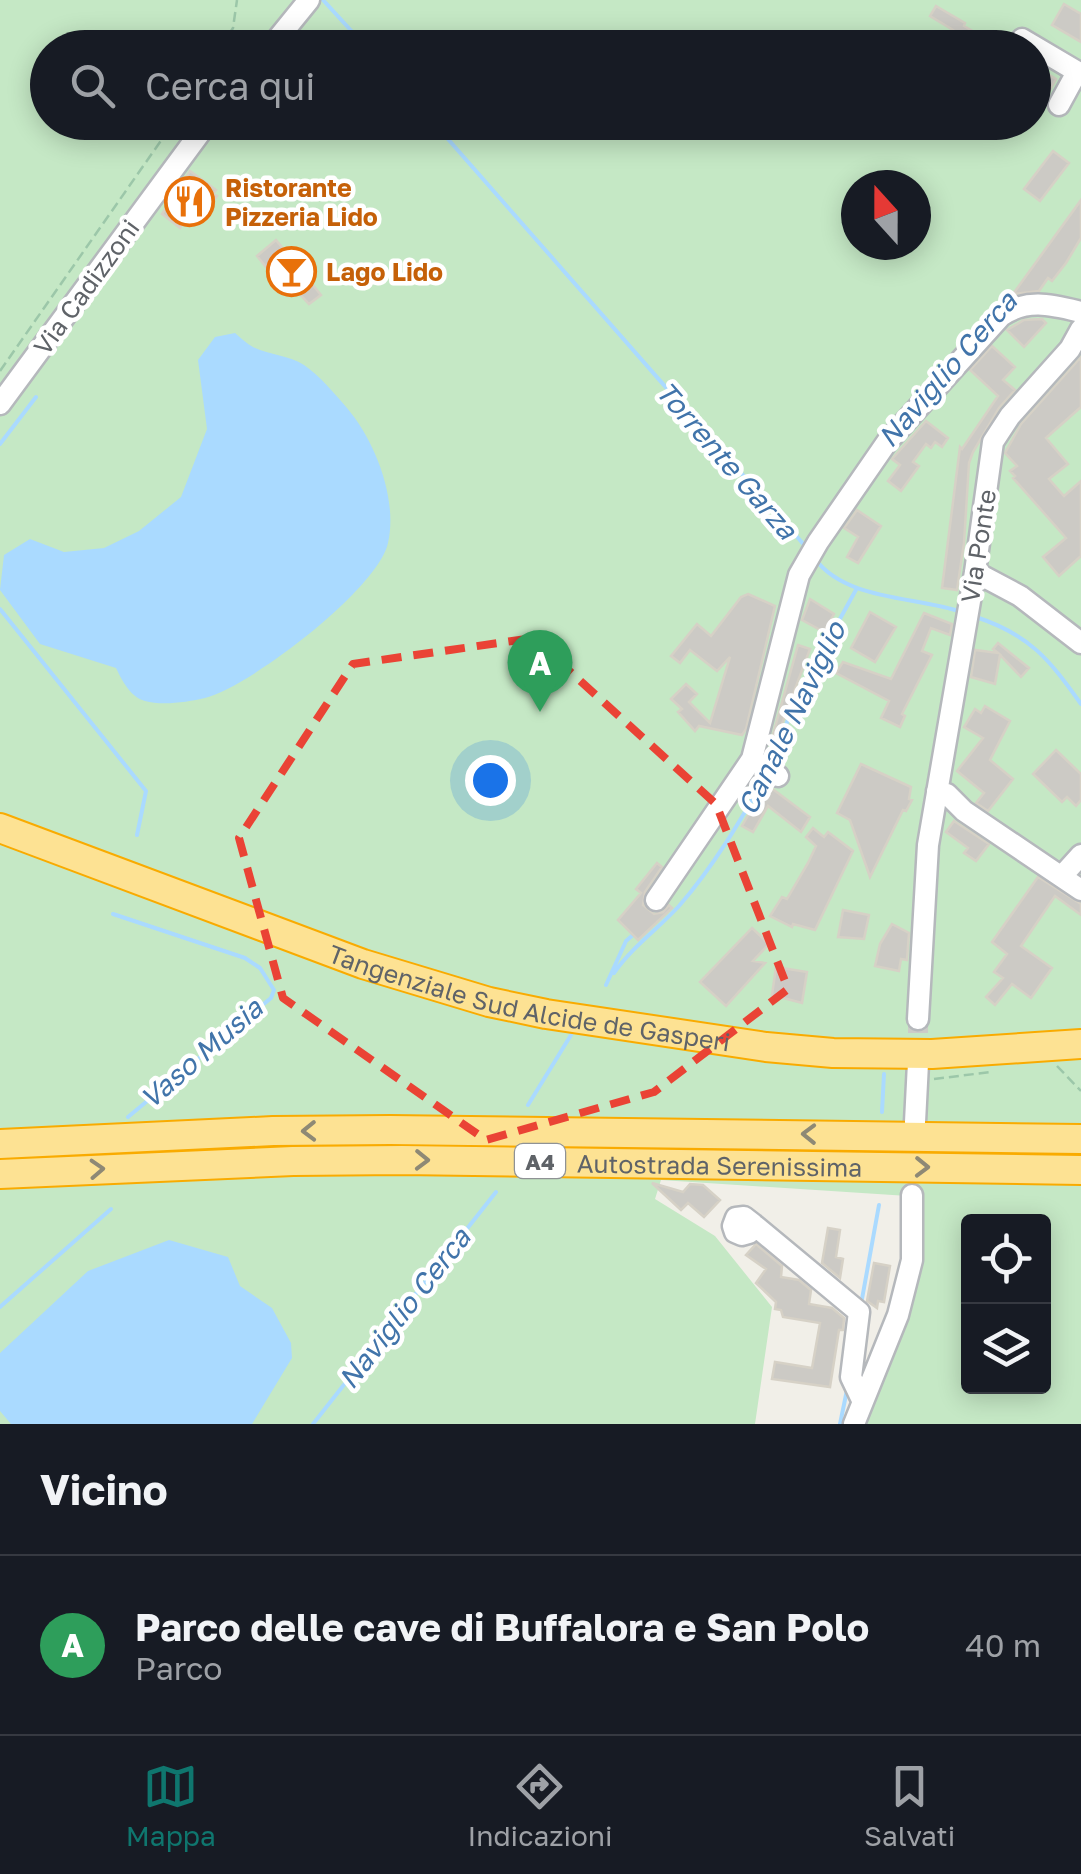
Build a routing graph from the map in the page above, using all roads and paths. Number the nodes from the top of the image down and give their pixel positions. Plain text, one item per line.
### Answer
1 (237, 0) edge
2 (309, 0) edge
3 (231, 30) edge
4 (285, 30) edge
5 (1051, 57) edge
6 (1079, 73) edge
7 (1059, 106) dead end
8 (161, 140) edge
9 (195, 140) edge
10 (1081, 312) edge
11 (1081, 330) edge
12 (0, 372) edge
13 (0, 404) edge
14 (974, 572) junction
15 (1081, 642) edge
16 (752, 759) junction
17 (778, 776) dead end
18 (937, 792) junction
19 (0, 812) edge
20 (0, 828) edge
21 (1081, 855) edge
22 (1062, 876) junction
23 (1081, 890) edge
24 (656, 900) dead end
25 (918, 1019) tunnel mouth
26 (1081, 1027) edge
27 (1081, 1044) edge
28 (1056, 1065) dead end
29 (1005, 1070) dead end
30 (918, 1072) joint
31 (1081, 1091) edge
32 (915, 1122) dead end
33 (1081, 1139) edge
34 (0, 1144) edge
35 (1081, 1170) edge
36 (0, 1174) edge
37 (912, 1195) dead end
38 (753, 1224) dead end
39 (862, 1400) junction
40 (854, 1424) edge

1 - 3 path
2 - 4 street
5 - 6 street
6 - 7 street
8 - 12 path
9 - 13 street, Via Cadizzoni
10 - 16 street
11 - 14 street, Via Ponte
14 - 15 street
14 - 18 street, Via Ponte
16 - 17 street
16 - 24 street
18 - 22 street
18 - 25 street, Via Ponte
19 - 26 highway, Tangenziale Sud Alcide de Gasperi
20 - 27 highway, Tangenziale Sud Alcide de Gasperi
21 - 22 street
22 - 23 street
28 - 31 path
29 - 30 path
30 - 32 street
33 -> 34 highway, Autostrada Serenissima / A4
36 -> 35 highway, Autostrada Serenissima / A4
37 - 39 street
38 - 39 street
39 - 40 street

